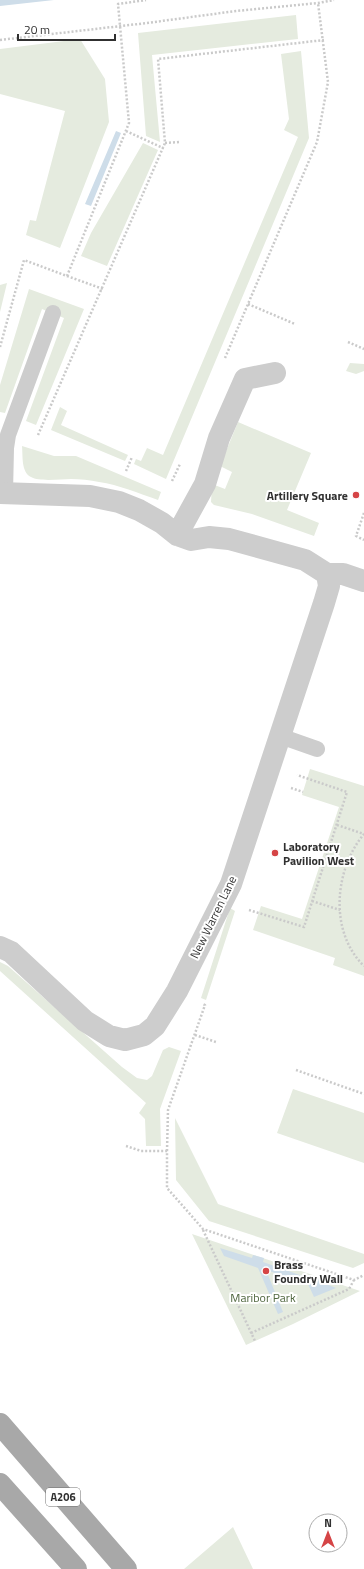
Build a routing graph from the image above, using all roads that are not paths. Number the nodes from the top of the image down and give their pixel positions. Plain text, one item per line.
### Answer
1 (53, 313) dead end
2 (275, 373) dead end
3 (3, 493) edge
4 (177, 535) junction
5 (327, 574) junction
6 (364, 581) edge
7 (280, 736) junction
8 (317, 749) dead end
9 (0, 947) edge
10 (0, 1424) edge
11 (0, 1484) edge
12 (76, 1569) edge
13 (126, 1569) edge

1 - 3 lane
2 - 4 street
3 - 4 street
4 - 5 street
5 - 6 street
5 - 7 street, New Warren Lane
7 - 8 lane
7 - 9 street, New Warren Lane
10 - 13 main road, A206
11 - 12 main road

